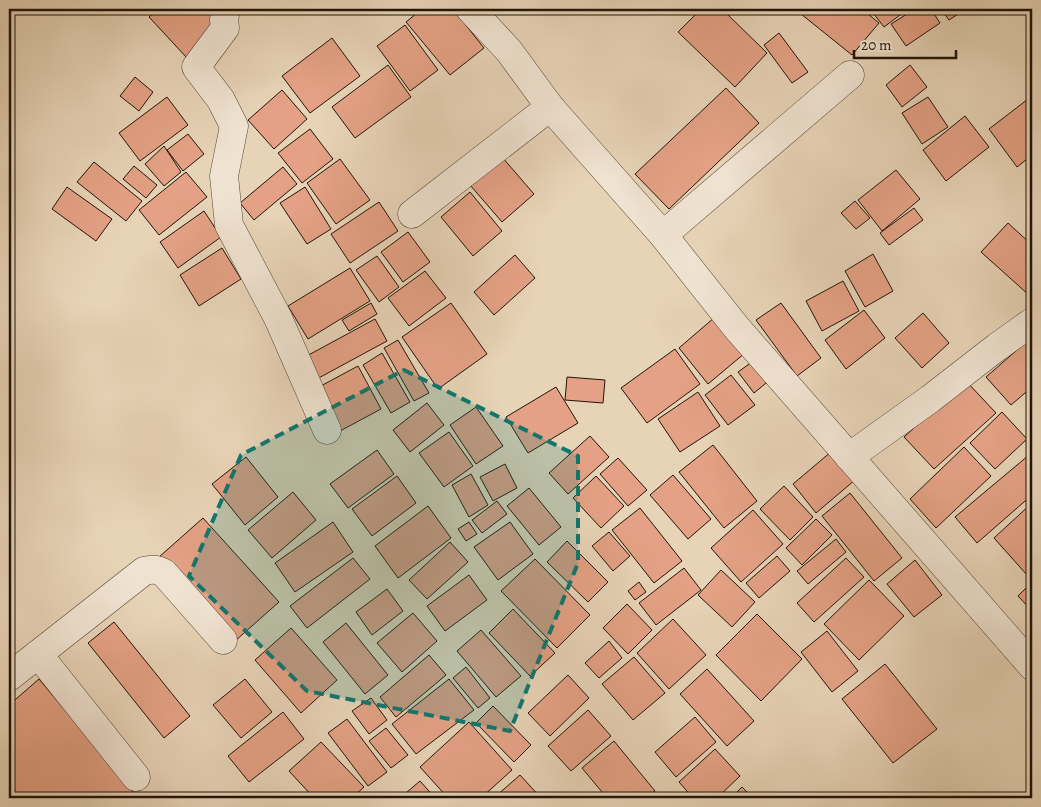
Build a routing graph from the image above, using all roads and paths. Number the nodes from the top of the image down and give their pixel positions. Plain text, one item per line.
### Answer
1 (226, 9) edge
2 (470, 9) edge
3 (850, 75) dead end
4 (550, 107) junction
5 (412, 214) dead end
6 (664, 235) junction
7 (1032, 322) edge
8 (327, 430) dead end
9 (849, 456) junction
10 (223, 640) dead end
11 (38, 654) junction
12 (1032, 666) edge
13 (9, 677) edge
14 (136, 777) dead end

1 - 8 street
2 - 4 street
3 - 6 street
4 - 5 street
4 - 6 street
6 - 9 street
7 - 9 street
9 - 12 street
10 - 11 street
11 - 13 street
11 - 14 street

